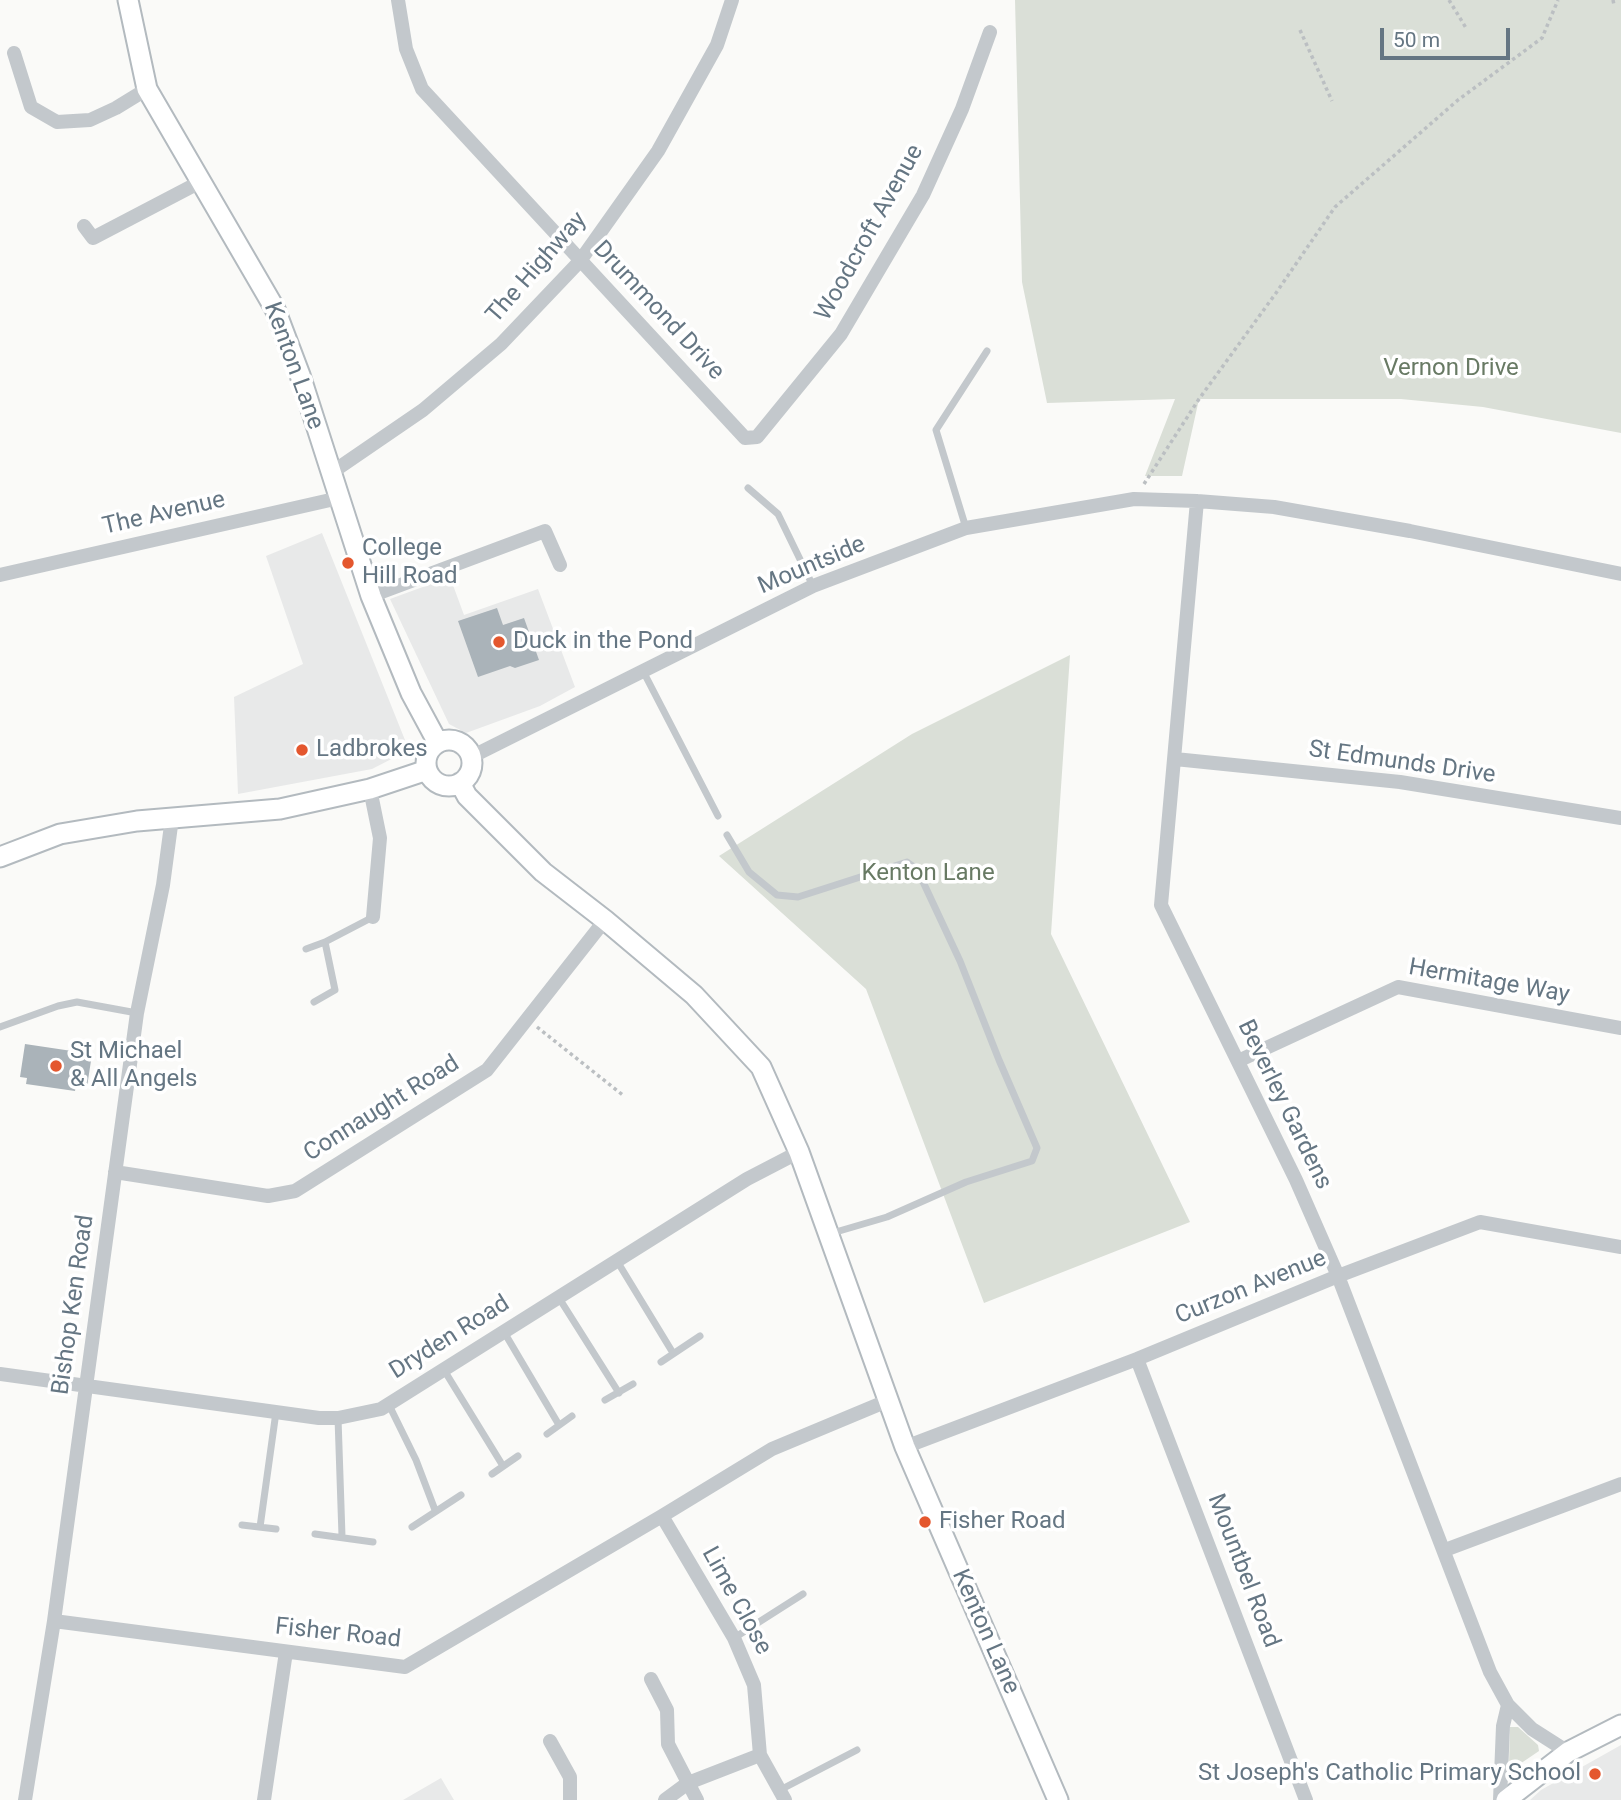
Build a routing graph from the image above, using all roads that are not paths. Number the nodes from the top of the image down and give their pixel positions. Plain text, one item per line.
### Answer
1 (128, 0) edge
2 (398, 0) edge
3 (732, 0) edge
4 (990, 32) dead end
5 (14, 54) dead end
6 (147, 89) junction
7 (202, 181) junction
8 (84, 226) dead end
9 (580, 261) junction
10 (987, 351) dead end
11 (757, 437) joint
12 (331, 473) junction
13 (748, 488) dead end
14 (339, 498) junction
15 (1197, 501) junction
16 (966, 528) junction
17 (560, 565) dead end
18 (1621, 574) edge
19 (0, 575) edge
20 (813, 586) junction
21 (371, 596) junction
22 (643, 671) junction
23 (438, 743) junction
24 (471, 757) junction
25 (1175, 759) junction
26 (427, 770) junction
27 (460, 783) junction
28 (370, 789) junction
29 (718, 816) dead end
30 (173, 818) junction
31 (1621, 818) edge
32 (727, 835) dead end
33 (0, 857) edge
34 (373, 916) joint
35 (605, 920) junction
36 (325, 942) junction
37 (306, 949) dead end
38 (314, 1002) dead end
39 (137, 1013) junction
40 (0, 1027) edge
41 (1621, 1028) edge
42 (1237, 1061) junction
43 (799, 1152) junction
44 (115, 1172) junction
45 (828, 1234) junction
46 (1621, 1247) edge
47 (617, 1260) junction
48 (1338, 1276) junction
49 (559, 1297) junction
50 (504, 1332) junction
51 (699, 1336) dead end
52 (673, 1353) junction
53 (1137, 1359) junction
54 (661, 1362) dead end
55 (443, 1370) junction
56 (0, 1374) edge
57 (632, 1384) dead end
58 (86, 1388) junction
59 (620, 1393) junction
60 (605, 1400) dead end
61 (887, 1401) junction
62 (389, 1404) junction
63 (276, 1412) junction
64 (572, 1416) dead end
65 (338, 1418) junction
66 (559, 1424) junction
67 (547, 1434) dead end
68 (905, 1447) junction
69 (518, 1456) dead end
70 (503, 1466) junction
71 (492, 1474) dead end
72 (1621, 1484) edge
73 (461, 1495) dead end
74 (435, 1510) junction
75 (662, 1516) junction
76 (242, 1525) dead end
77 (260, 1527) junction
78 (412, 1527) dead end
79 (276, 1529) dead end
80 (315, 1534) dead end
81 (342, 1536) junction
82 (373, 1542) dead end
83 (1445, 1550) junction
84 (803, 1594) dead end
85 (54, 1621) junction
86 (734, 1637) junction
87 (286, 1652) junction
88 (651, 1679) dead end
89 (1508, 1705) junction
90 (1621, 1725) edge
91 (550, 1741) dead end
92 (857, 1749) dead end
93 (1569, 1752) junction
94 (760, 1755) junction
95 (688, 1783) junction
96 (782, 1795) edge
97 (25, 1800) edge
98 (264, 1800) edge
99 (570, 1800) edge
100 (665, 1800) edge
101 (697, 1800) edge
102 (1058, 1800) edge
103 (1307, 1800) edge
104 (1500, 1800) edge
105 (1506, 1800) edge

1 - 6 street, Kenton Lane
2 - 9 street, Drummond Drive
3 - 9 street, The Highway
4 - 11 street, Woodcroft Avenue
5 - 6 street
6 - 7 street, Kenton Lane
7 - 8 street
7 - 12 street, Kenton Lane
9 - 11 street, Drummond Drive
9 - 12 street, The Highway
10 - 16 lane
12 - 14 street, Kenton Lane
13 - 20 lane
14 - 19 street, The Avenue
14 - 21 street, Kenton Lane
15 - 16 street, Mountside
15 - 18 street
15 - 25 street, Beverley Gardens
16 - 20 street, Mountside
17 - 21 street
20 - 22 street, Mountside
21 - 23 street, Kenton Lane
22 - 24 street, Mountside
22 - 29 lane
23 - 24 street
23 - 26 street
24 - 27 street
25 - 31 street, St Edmunds Drive
25 - 42 street, Beverley Gardens
26 - 27 street
26 - 28 street
27 - 35 street, Kenton Lane
28 - 30 street
28 - 34 street
30 - 33 street
30 - 39 street, Bishop Ken Road
32 - 45 lane
34 - 36 lane
35 - 43 street, Kenton Lane
35 - 44 street, Connaught Road
36 - 37 lane
36 - 38 lane
39 - 40 lane
39 - 44 street, Bishop Ken Road
41 - 42 street, Hermitage Way
42 - 48 street, Beverley Gardens
43 - 45 street, Kenton Lane
43 - 47 street, Dryden Road
44 - 58 street, Bishop Ken Road
45 - 61 street, Kenton Lane
46 - 48 street, Curzon Avenue
47 - 49 street, Dryden Road
47 - 52 lane
48 - 53 street, Curzon Avenue
48 - 83 street, Beverley Gardens
49 - 50 street, Dryden Road
49 - 59 lane
50 - 55 street, Dryden Road
50 - 66 lane
51 - 52 lane
52 - 54 lane
53 - 68 street, Curzon Avenue
53 - 103 street, Mountbel Road
55 - 62 street, Dryden Road
55 - 70 lane
56 - 58 street, Dryden Road
57 - 59 lane
58 - 63 street, Dryden Road
58 - 85 street, Bishop Ken Road
59 - 60 lane
61 - 68 street, Kenton Lane
61 - 75 street, Fisher Road
62 - 65 street, Dryden Road
62 - 74 lane
63 - 65 street, Dryden Road
63 - 77 lane
64 - 66 lane
65 - 81 lane
66 - 67 lane
68 - 102 street, Kenton Lane
69 - 70 lane
70 - 71 lane
72 - 83 street
73 - 74 lane
74 - 78 lane
75 - 86 street, Lime Close
75 - 87 street, Fisher Road
76 - 77 lane
77 - 79 lane
80 - 81 lane
81 - 82 lane
83 - 89 street, Beverley Gardens
84 - 86 lane
85 - 87 street, Fisher Road
85 - 97 street, Bishop Ken Road
86 - 94 street, Lime Close
87 - 98 street
88 - 95 street
89 - 93 street, Beverley Gardens
89 - 104 street
90 - 93 street
91 - 99 street
92 - 96 lane
93 - 105 street
94 - 95 street
94 - 96 street, Lime Close
95 - 100 street
95 - 101 street

